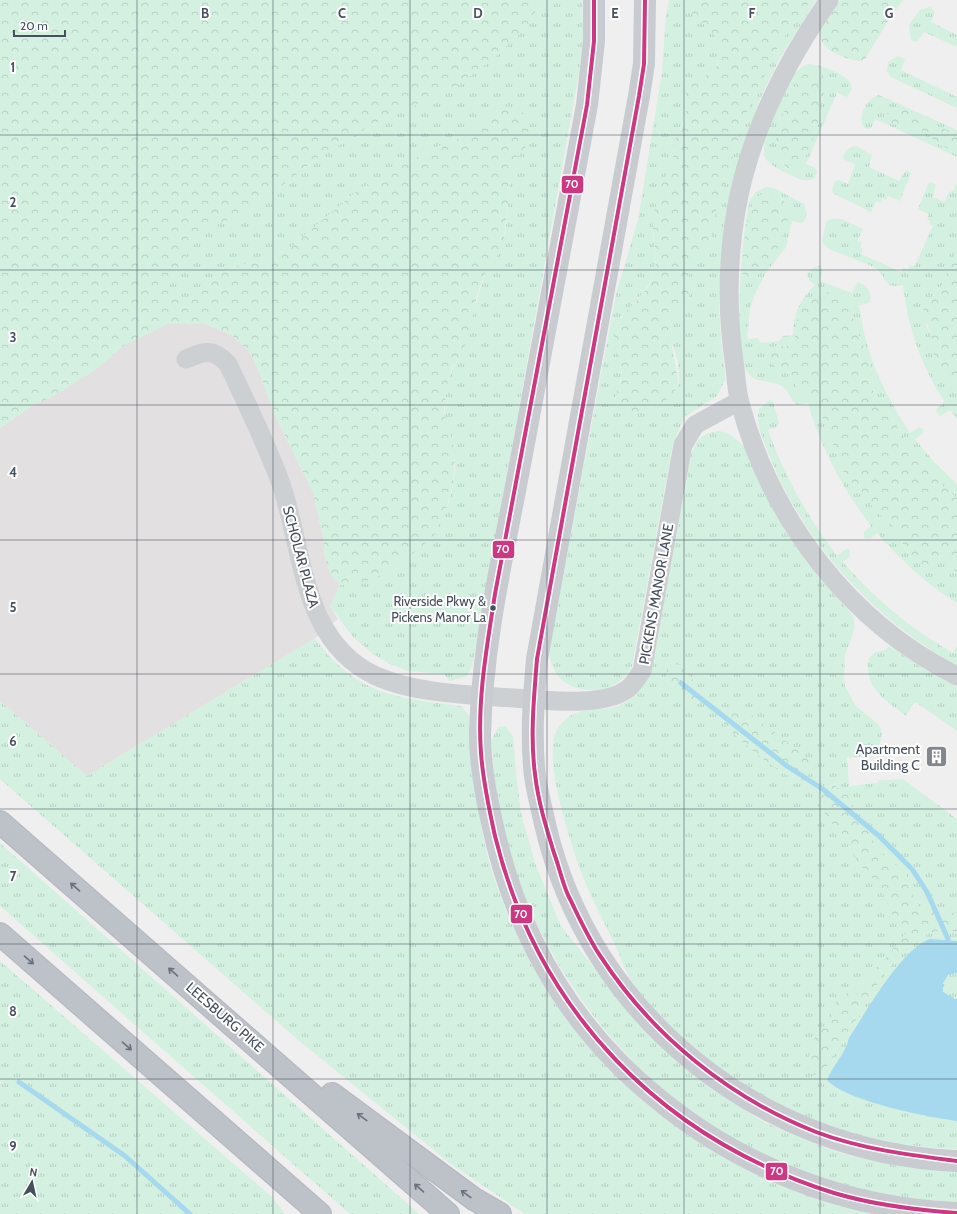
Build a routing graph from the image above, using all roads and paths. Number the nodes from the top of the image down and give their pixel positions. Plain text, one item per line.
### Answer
1 (594, 0) edge
2 (645, 0) edge
3 (829, 0) edge
4 (186, 359) dead end
5 (739, 401) junction
6 (957, 676) edge
7 (482, 695) junction
8 (534, 699) junction
9 (0, 822) edge
10 (0, 934) edge
11 (213, 1007) junction
12 (235, 1140) junction
13 (957, 1161) edge
14 (957, 1213) edge
15 (306, 1214) edge
16 (320, 1214) edge
17 (448, 1214) edge
18 (500, 1214) edge

1 - 7 main road
2 - 8 main road
3 - 5 street
4 - 7 street, SCHOLAR PLAZA
5 - 6 street
5 - 8 street, PICKENS MANOR LANE
7 - 8 street, PICKENS MANOR LANE
7 - 14 main road
8 - 13 main road
11 -> 9 highway, LEESBURG PIKE
10 -> 12 highway
17 -> 11 highway, LEESBURG PIKE
18 -> 11 highway
12 - 15 highway
12 - 16 highway

